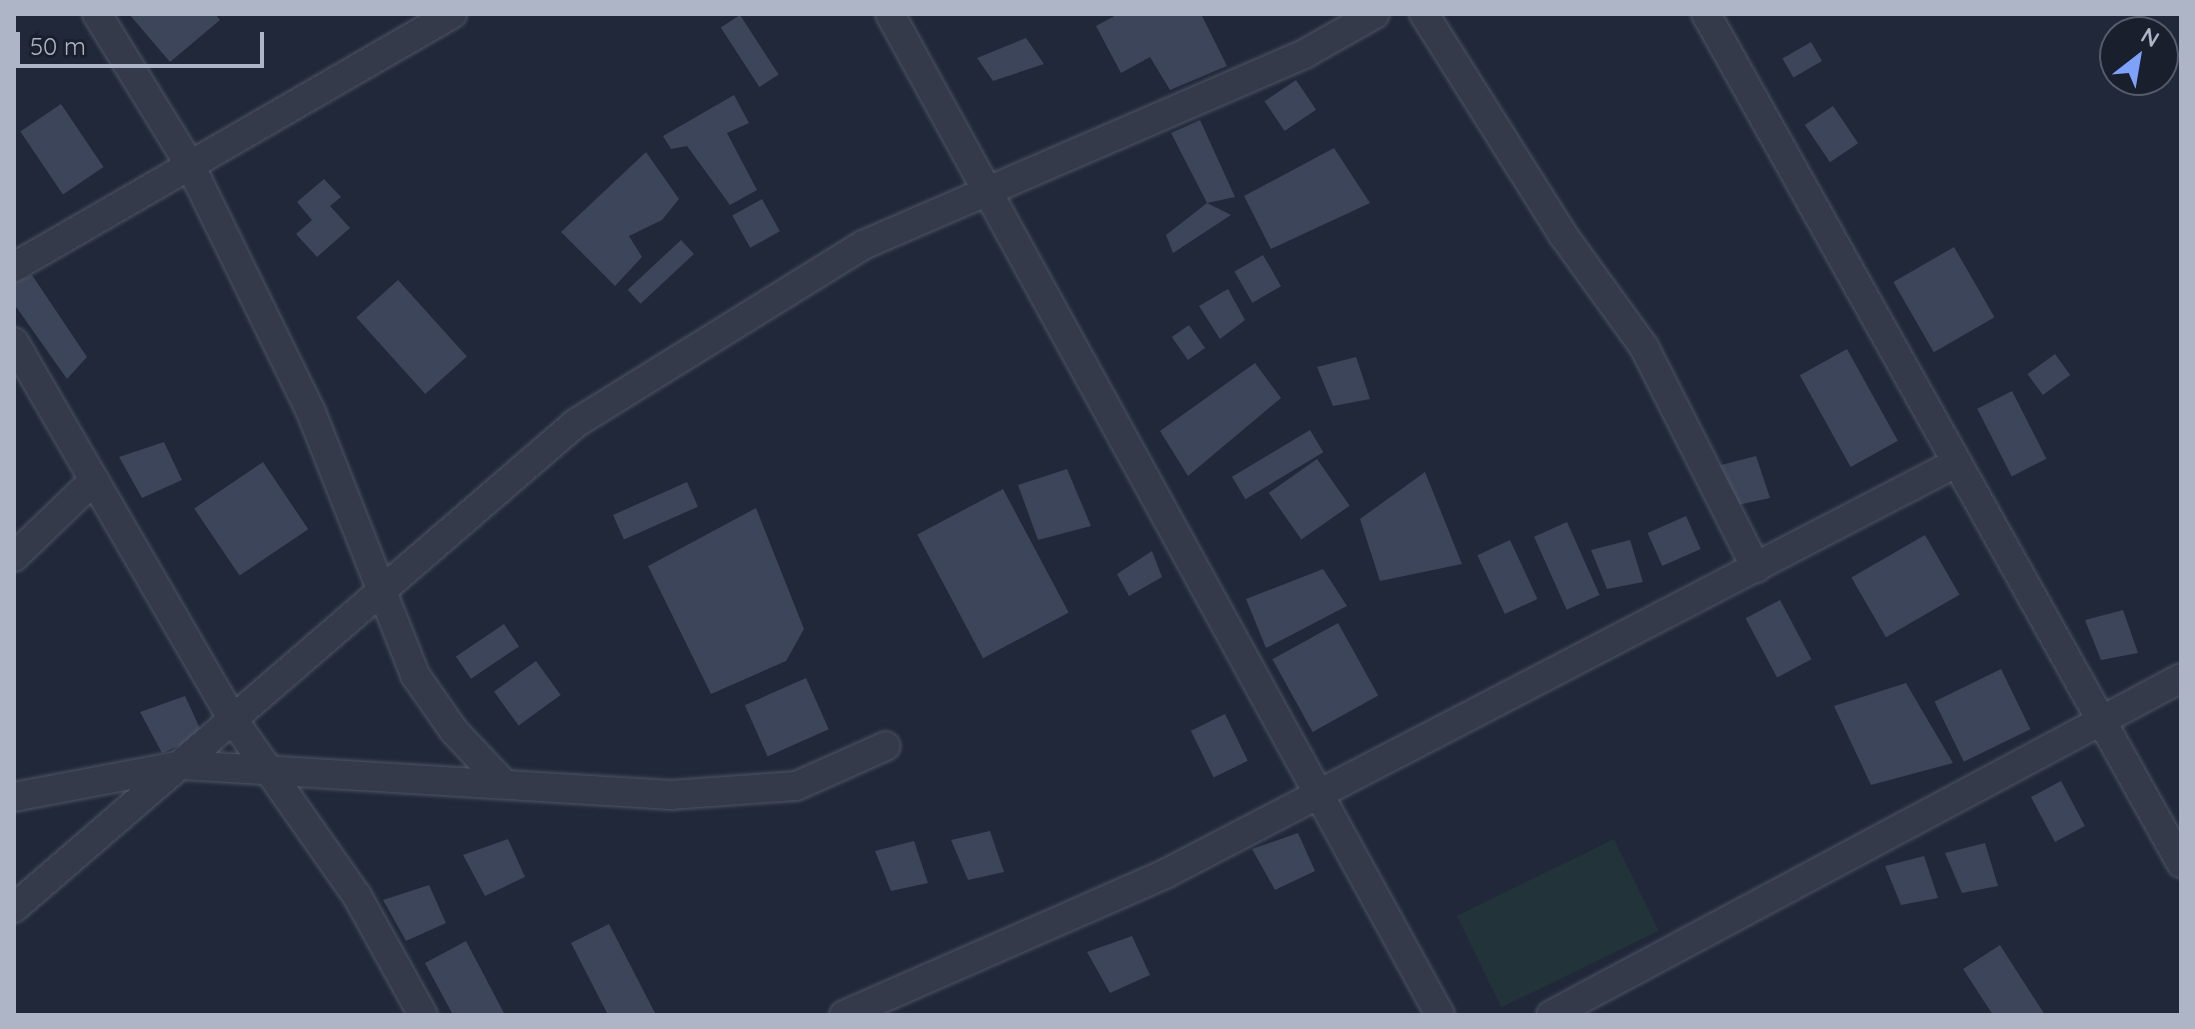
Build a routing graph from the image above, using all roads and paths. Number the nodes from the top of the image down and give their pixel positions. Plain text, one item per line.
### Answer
1 (97, 14) edge
2 (452, 14) edge
3 (890, 14) edge
4 (1375, 14) edge
5 (1424, 14) edge
6 (1706, 14) edge
7 (190, 165) junction
8 (987, 191) junction
9 (14, 267) edge
10 (14, 342) edge
11 (1956, 463) junction
12 (94, 480) junction
13 (14, 557) edge
14 (1756, 568) junction
15 (380, 593) junction
16 (2181, 678) edge
17 (234, 721) junction
18 (2105, 724) junction
19 (886, 746) dead end
20 (182, 765) junction
21 (266, 766) junction
22 (503, 783) junction
23 (1320, 796) junction
24 (14, 797) edge
25 (2181, 863) edge
26 (14, 908) edge
27 (423, 1015) edge
28 (844, 1015) edge
29 (1440, 1015) edge
30 (1551, 1015) edge

1 - 7 street
2 - 7 street
3 - 8 street
4 - 8 street
5 - 14 street
6 - 11 street
7 - 9 street
7 - 15 street
8 - 15 street
8 - 23 street
10 - 12 street
11 - 14 street
11 - 18 street
12 - 13 street
12 - 17 street
14 - 23 street
15 - 17 street
15 - 22 street
16 - 18 street
17 - 20 street
17 - 21 street
18 - 25 street
18 - 30 street
19 - 22 street
20 - 21 street
20 - 24 street
20 - 26 street
21 - 22 street
21 - 27 street
23 - 28 street
23 - 29 street

